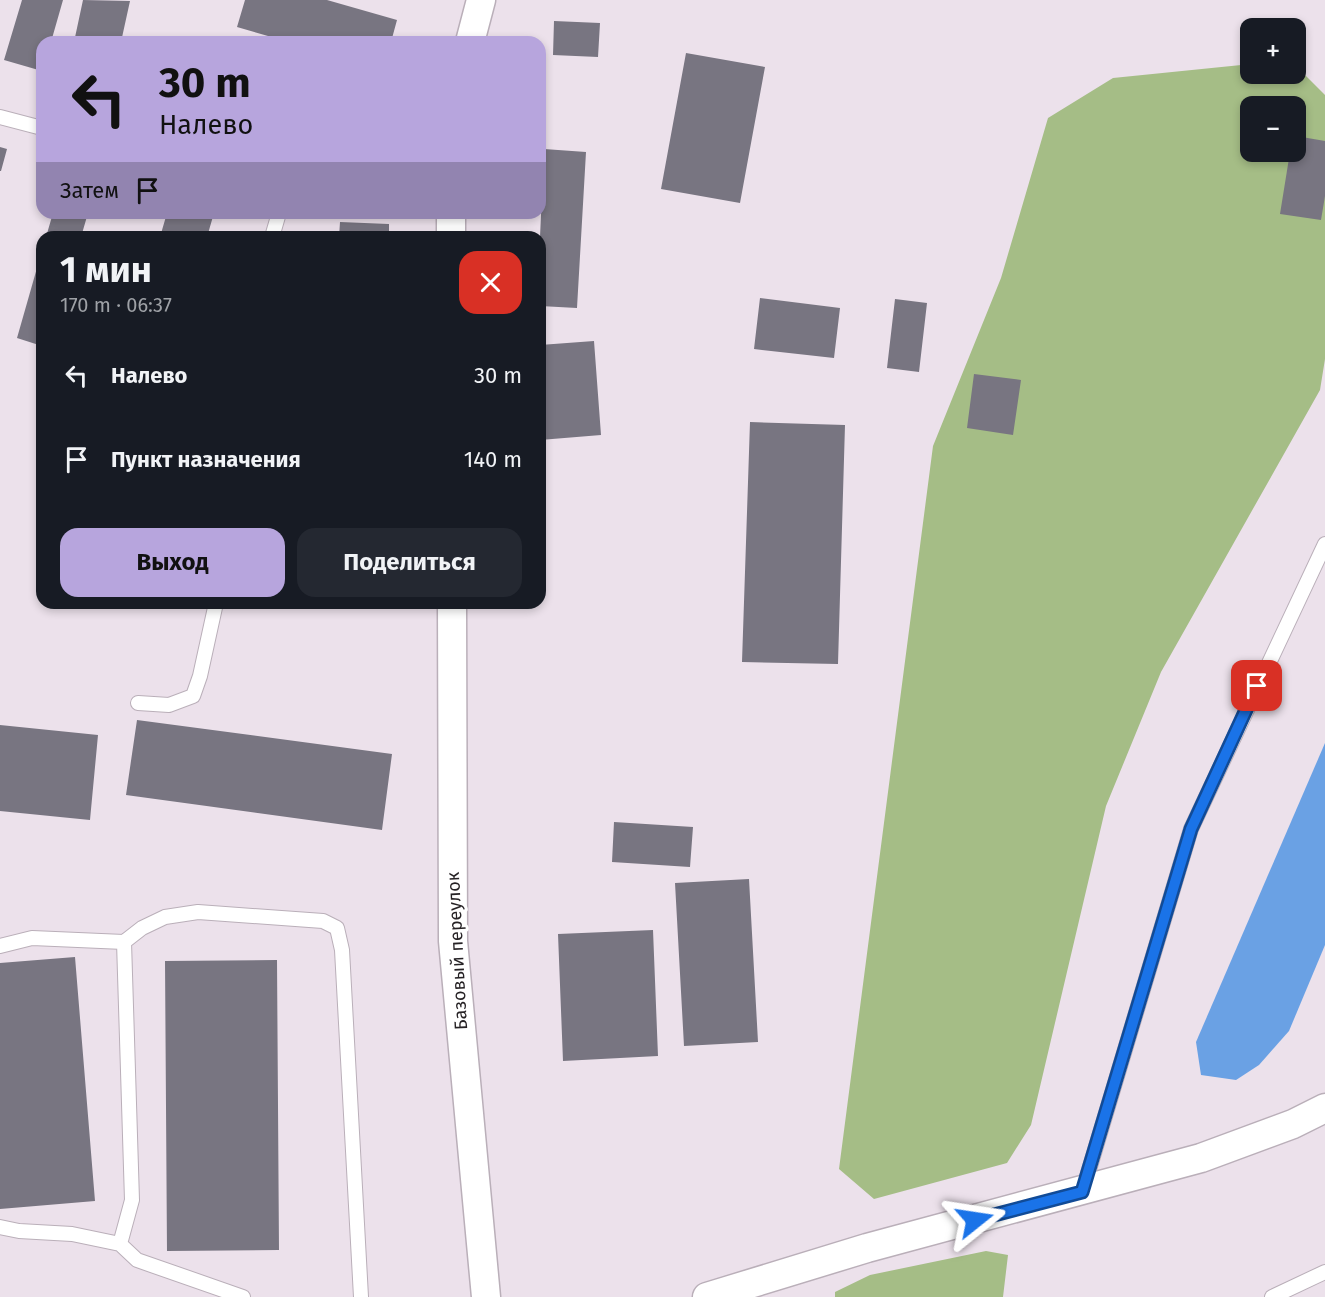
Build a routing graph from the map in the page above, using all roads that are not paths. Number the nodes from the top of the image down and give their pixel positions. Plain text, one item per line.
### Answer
1 (481, 0) edge
2 (472, 36) edge
3 (0, 117) edge
4 (36, 126) edge
5 (1325, 544) edge
6 (215, 609) edge
7 (452, 609) edge
8 (138, 703) dead end
9 (124, 942) junction
10 (0, 946) edge
11 (1325, 1108) edge
12 (1082, 1192) junction
13 (0, 1227) edge
14 (120, 1244) junction
15 (1325, 1272) edge
16 (243, 1297) edge
17 (361, 1297) edge
18 (486, 1297) edge
19 (707, 1297) edge
20 (1272, 1297) edge

1 - 2 street
3 - 4 lane
5 - 12 lane
6 - 8 lane
7 - 18 street, Базовый переулок
9 - 10 lane
9 - 14 lane
9 - 17 lane
11 - 12 street
12 - 19 street
13 - 14 lane
14 - 16 lane
15 - 20 lane

